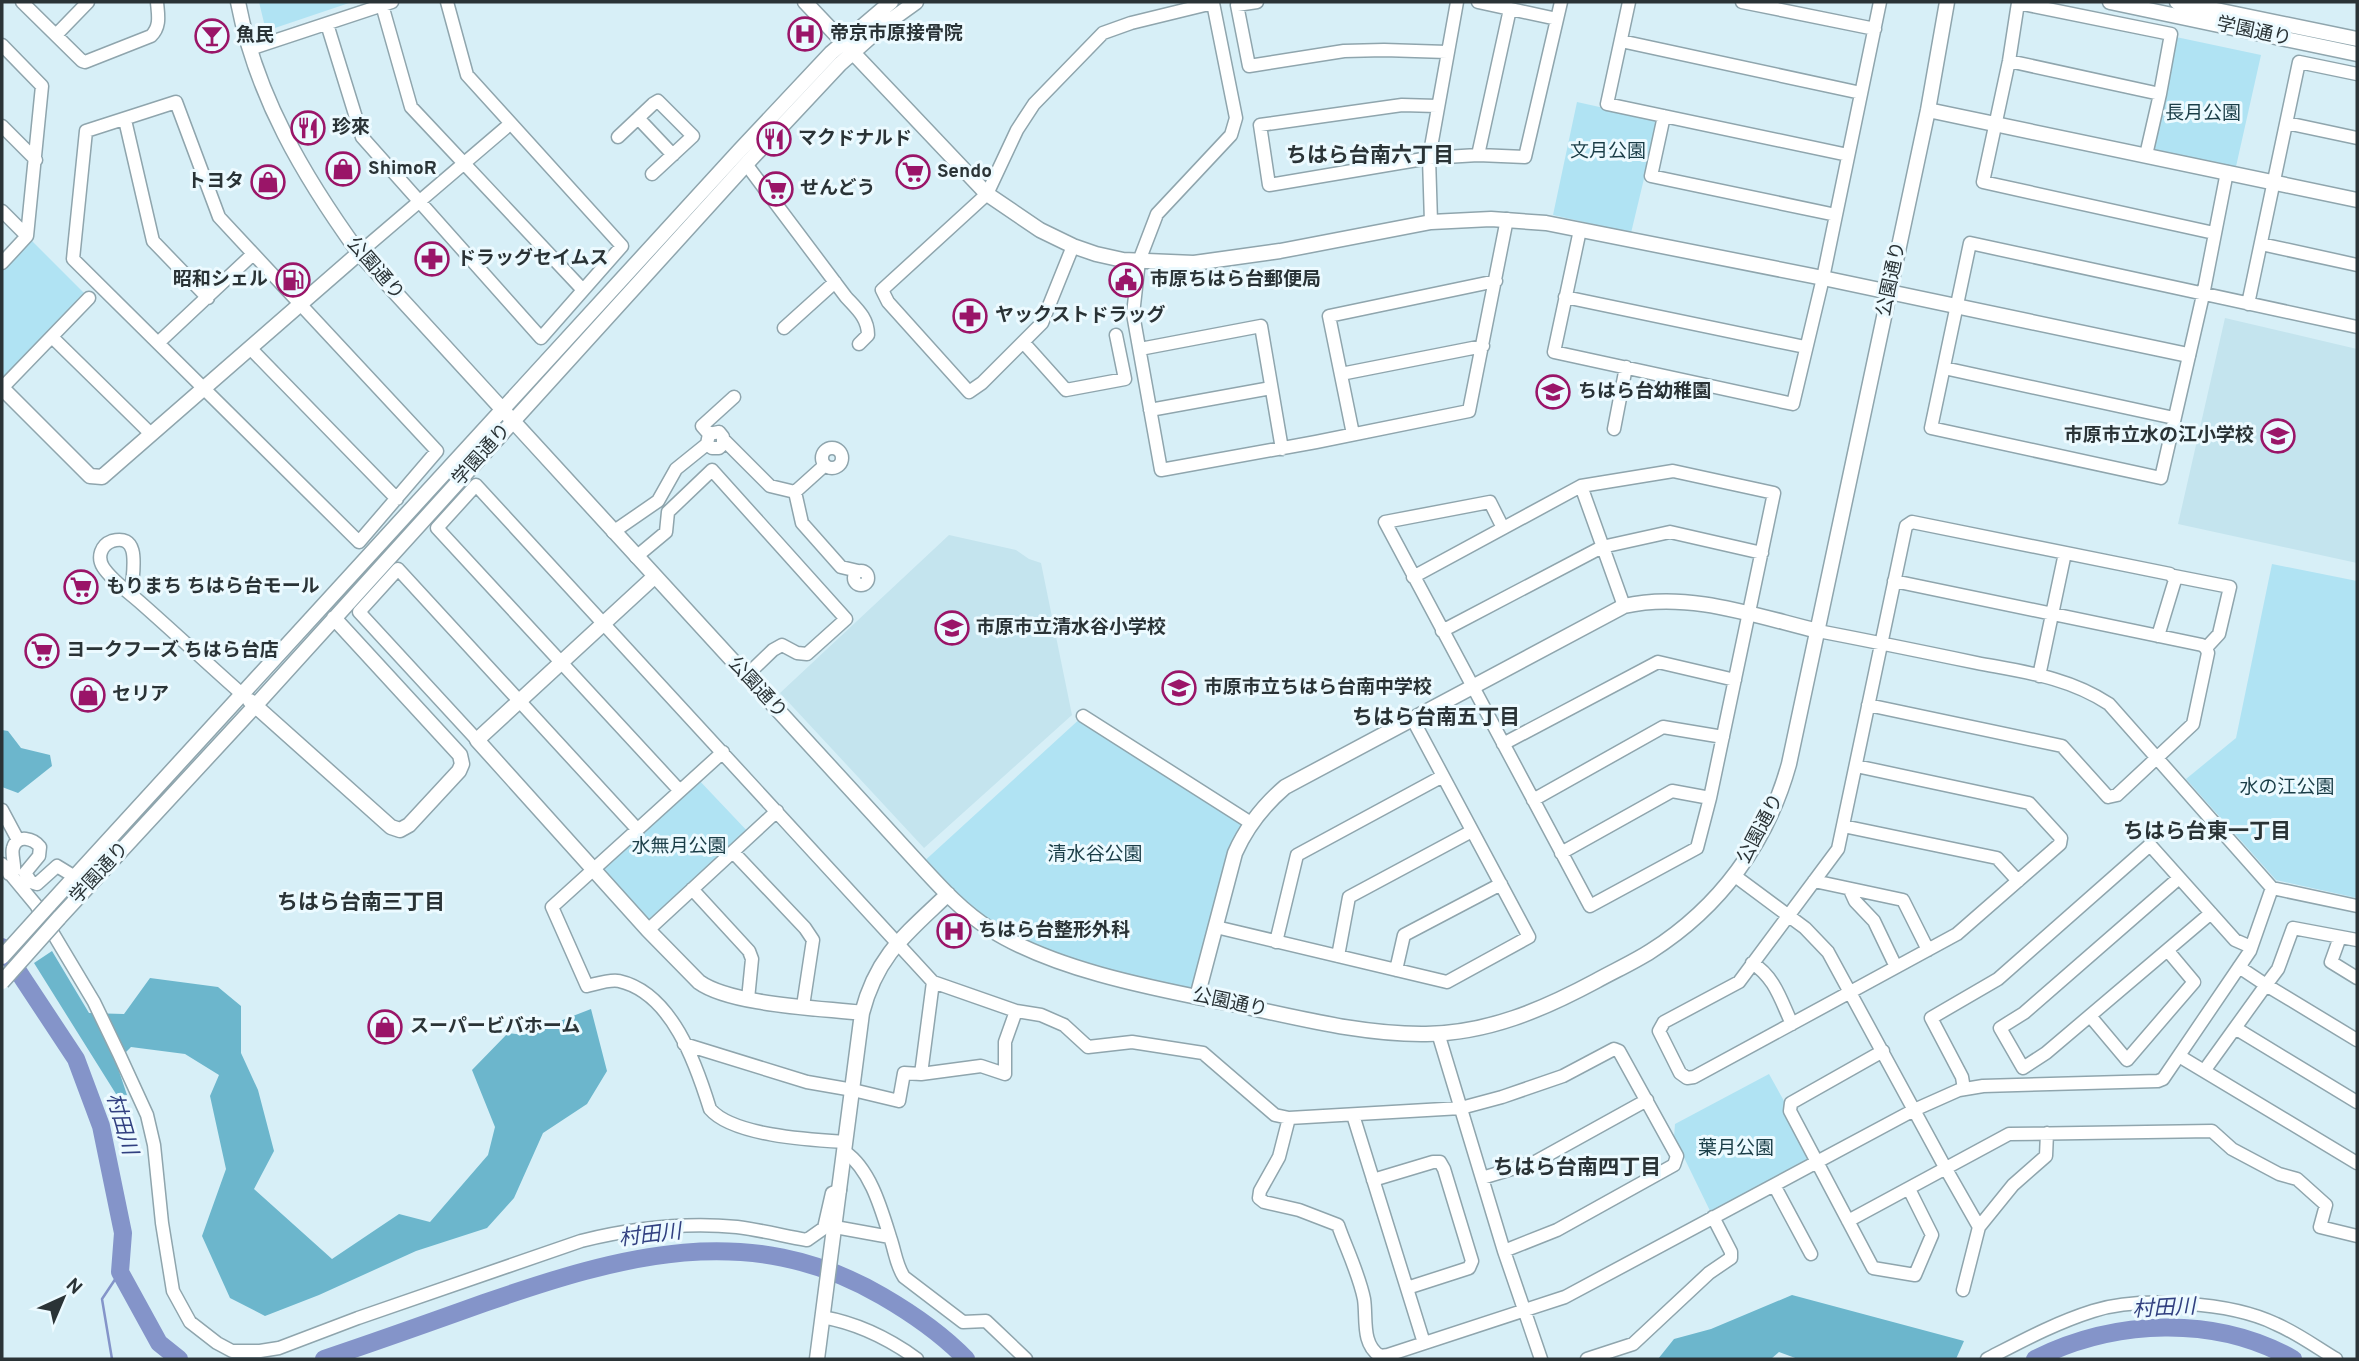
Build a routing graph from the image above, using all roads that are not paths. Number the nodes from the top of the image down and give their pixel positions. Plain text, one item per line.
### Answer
1 (22, 2) edge
2 (88, 2) edge
3 (157, 2) edge
4 (239, 2) edge
5 (447, 2) edge
6 (805, 2) edge
7 (891, 2) edge
8 (916, 2) edge
9 (1257, 2) edge
10 (1457, 2) edge
11 (1478, 2) edge
12 (1561, 2) edge
13 (1629, 2) edge
14 (1742, 2) edge
15 (1880, 2) edge
16 (1947, 2) edge
17 (2110, 2) edge
18 (2177, 2) edge
19 (387, 4) edge
20 (1510, 9) junction
21 (1557, 19) junction
22 (327, 24) junction
23 (1875, 29) junction
24 (56, 35) junction
25 (2357, 39) edge
26 (1620, 41) junction
27 (2, 45) edge
28 (847, 48) junction
29 (250, 49) junction
30 (1447, 52) junction
31 (2357, 54) edge
32 (2009, 61) junction
33 (2357, 74) edge
34 (1861, 93) junction
35 (2160, 94) junction
36 (1437, 106) junction
37 (1928, 110) junction
38 (1664, 116) junction
39 (638, 118) junction
40 (125, 120) junction
41 (2287, 123) junction
42 (510, 124) junction
43 (1996, 124) junction
44 (2, 126) edge
45 (618, 137) dead end
46 (2357, 138) edge
47 (673, 155) junction
48 (1478, 155) junction
49 (1848, 155) junction
50 (2146, 155) junction
51 (1430, 158) junction
52 (36, 160) junction
53 (464, 163) junction
54 (746, 164) junction
55 (2227, 172) junction
56 (652, 174) dead end
57 (2273, 182) junction
58 (987, 194) junction
59 (2357, 201) edge
60 (418, 203) junction
61 (2, 211) edge
62 (1836, 215) junction
63 (1507, 219) junction
64 (1431, 222) junction
65 (1580, 230) junction
66 (2214, 233) junction
67 (27, 236) junction
68 (2262, 244) junction
69 (1073, 246) junction
70 (359, 253) junction
71 (253, 254) junction
72 (1139, 261) junction
73 (2, 263) edge
74 (2357, 265) edge
75 (1823, 278) junction
76 (1496, 281) junction
77 (835, 282) junction
78 (583, 290) junction
79 (1890, 292) junction
80 (2203, 295) junction
81 (1566, 297) junction
82 (208, 298) junction
83 (89, 299) dead end
84 (302, 303) junction
85 (2248, 304) junction
86 (1957, 306) junction
87 (2357, 327) edge
88 (784, 328) dead end
89 (1116, 335) dead end
90 (52, 337) junction
91 (1023, 342) junction
92 (158, 343) junction
93 (859, 344) dead end
94 (1483, 346) junction
95 (1805, 347) junction
96 (250, 348) junction
97 (1140, 349) junction
98 (2188, 355) junction
99 (1626, 367) junction
100 (1944, 368) junction
101 (1341, 374) junction
102 (2, 388) edge
103 (204, 388) junction
104 (1271, 388) junction
105 (734, 397) dead end
106 (502, 410) junction
107 (1150, 410) junction
108 (2174, 418) junction
109 (512, 421) junction
110 (1614, 429) dead end
111 (151, 434) junction
112 (1353, 434) junction
113 (708, 439) junction
114 (1282, 449) junction
115 (825, 465) dead end
116 (1581, 486) junction
117 (795, 492) junction
118 (397, 499) junction
119 (1503, 528) junction
120 (613, 532) junction
121 (1602, 547) junction
122 (1762, 553) junction
123 (2065, 554) junction
124 (636, 557) junction
125 (858, 571) dead end
126 (2174, 576) junction
127 (654, 577) junction
128 (1413, 577) junction
129 (1894, 580) junction
130 (132, 595) dead end
131 (1625, 606) junction
132 (2052, 613) junction
133 (1748, 615) junction
134 (334, 618) junction
135 (603, 624) junction
136 (1442, 631) junction
137 (1818, 631) junction
138 (2158, 636) junction
139 (1881, 643) junction
140 (2206, 648) junction
141 (561, 662) junction
142 (746, 676) junction
143 (2039, 676) junction
144 (1735, 680) junction
145 (1472, 688) junction
146 (243, 695) junction
147 (519, 701) junction
148 (1868, 705) junction
149 (255, 706) junction
150 (1083, 716) dead end
151 (1413, 720) junction
152 (1723, 737) junction
153 (477, 740) junction
154 (1503, 744) junction
155 (723, 752) junction
156 (2158, 758) junction
157 (1856, 766) junction
158 (1443, 776) junction
159 (680, 791) junction
160 (1710, 798) junction
161 (1533, 800) junction
162 (2, 810) edge
163 (776, 811) junction
164 (1251, 823) junction
165 (1843, 826) junction
166 (638, 830) junction
167 (1472, 831) junction
168 (18, 841) junction
169 (733, 852) junction
170 (1561, 853) junction
171 (5, 869) edge
172 (594, 870) junction
173 (1735, 876) junction
174 (75, 877) junction
175 (2179, 878) junction
176 (1814, 881) junction
177 (2018, 881) junction
178 (1501, 884) junction
179 (2272, 888) junction
180 (692, 889) junction
181 (1850, 890) junction
182 (947, 894) junction
183 (2357, 906) edge
184 (2211, 913) junction
185 (1788, 916) junction
186 (1216, 927) junction
187 (648, 930) junction
188 (2340, 937) junction
189 (2357, 940) edge
190 (897, 941) junction
191 (1276, 942) junction
192 (2251, 947) junction
193 (1928, 950) junction
194 (2168, 951) junction
195 (1338, 956) junction
196 (2, 957) edge
197 (1752, 963) junction
198 (1896, 967) junction
199 (2239, 967) junction
200 (1396, 970) junction
201 (2357, 978) edge
202 (2, 982) edge
203 (933, 982) junction
204 (2266, 985) junction
205 (1851, 992) junction
206 (1197, 997) junction
207 (748, 999) junction
208 (803, 1006) junction
209 (1016, 1011) junction
210 (862, 1013) junction
211 (2090, 1016) junction
212 (1792, 1024) junction
213 (2235, 1028) junction
214 (1438, 1033) junction
215 (2357, 1040) edge
216 (684, 1044) junction
217 (1883, 1051) junction
218 (2179, 1056) junction
219 (2204, 1070) junction
220 (921, 1074) junction
221 (1964, 1089) junction
222 (853, 1090) junction
223 (1647, 1100) junction
224 (2357, 1102) edge
225 (1461, 1108) junction
226 (1914, 1110) junction
227 (1353, 1115) junction
228 (1289, 1118) junction
229 (2047, 1133) junction
230 (845, 1147) junction
231 (1818, 1162) junction
232 (2357, 1163) edge
233 (1946, 1169) junction
234 (1482, 1178) junction
235 (1373, 1180) junction
236 (1774, 1185) junction
237 (1909, 1189) junction
238 (840, 1190) junction
239 (1713, 1217) junction
240 (1848, 1221) junction
241 (835, 1227) junction
242 (1979, 1227) junction
243 (2357, 1236) edge
244 (890, 1237) junction
245 (1504, 1251) junction
246 (1811, 1254) dead end
247 (1407, 1288) junction
248 (1963, 1290) dead end
249 (1524, 1312) junction
250 (822, 1317) junction
251 (1424, 1343) junction
252 (817, 1359) edge
253 (917, 1359) edge
254 (1026, 1359) edge
255 (1541, 1359) edge
256 (1587, 1359) edge
257 (1987, 1359) edge
258 (2336, 1359) edge

1 - 24 street
2 - 24 street
3 - 24 street
4 - 29 street, 公園通り
5 - 42 street
6 - 28 street
7 - 28 street, 学園通り
8 - 28 street, 学園通り
9 - 30 street
10 - 30 street
11 - 20 street
12 - 21 street
13 - 26 street
14 - 23 street
15 - 23 street
16 - 37 street, 公園通り
17 - 31 street, 学園通り
18 - 25 street, 学園通り
19 - 22 street
19 - 53 street
20 - 21 street
20 - 48 street
21 - 48 street
22 - 29 street
22 - 60 street
23 - 34 street
26 - 34 street
26 - 38 street
27 - 52 street
28 - 54 street, 学園通り
28 - 58 street
28 - 106 street, 学園通り
29 - 70 street, 公園通り
30 - 36 street
32 - 35 street
32 - 35 street
32 - 43 street
33 - 41 street
34 - 49 street
35 - 50 street
36 - 51 street
36 - 51 street
37 - 43 street
37 - 79 street, 公園通り
38 - 49 street
38 - 62 street
39 - 45 street
39 - 47 street
39 - 47 street
40 - 71 street
40 - 82 street
40 - 92 street
41 - 46 street
41 - 57 street
42 - 53 street
42 - 78 street
43 - 50 street
43 - 66 street
44 - 52 street
47 - 56 street
48 - 51 street
49 - 62 street
50 - 55 street
51 - 64 street
52 - 67 street
53 - 60 street
53 - 78 street
54 - 77 street
54 - 109 street, 学園通り
55 - 57 street
55 - 66 street
57 - 59 street
57 - 68 street
58 - 69 street
58 - 72 street
58 - 91 street
60 - 70 street
60 - 78 street
61 - 67 street
62 - 75 street
63 - 64 street
63 - 65 street
63 - 76 street
64 - 72 street
65 - 75 street
65 - 81 street
66 - 80 street
67 - 73 street
68 - 74 street
68 - 85 street
69 - 72 street
69 - 91 street
70 - 84 street
70 - 106 street, 公園通り
71 - 82 street
71 - 84 street
72 - 97 street
75 - 79 street
75 - 95 street
76 - 94 street
76 - 101 street
77 - 88 street
77 - 93 street
79 - 86 street
79 - 137 street, 公園通り
80 - 85 street
80 - 86 street
80 - 98 street
81 - 95 street
81 - 99 street
82 - 92 street
83 - 90 street
84 - 96 street
84 - 118 street
85 - 87 street
86 - 98 street
86 - 100 street
89 - 91 street
90 - 102 street
90 - 111 street
92 - 103 street
94 - 101 street
94 - 112 street
95 - 99 street
96 - 103 street
96 - 118 street
97 - 104 street
97 - 107 street
98 - 108 street
99 - 110 street
100 - 108 street
100 - 108 street
101 - 112 street
102 - 111 street
103 - 111 street
103 - 118 street
104 - 107 street
104 - 114 street
105 - 113 street
106 - 109 street, 公園通り
106 - 146 street, 学園通り
107 - 114 street
109 - 120 street, 公園通り
109 - 134 street, 学園通り
112 - 114 street
113 - 117 street
113 - 120 street
115 - 117 street
116 - 119 street
116 - 121 street
116 - 122 street
117 - 125 street
119 - 128 street
119 - 128 street
120 - 124 street, 公園通り
121 - 122 street
121 - 131 street
121 - 136 street
122 - 133 street
123 - 126 street
123 - 129 street
123 - 132 street
124 - 127 street, 公園通り
124 - 142 street
126 - 138 street
126 - 140 street
127 - 135 street
127 - 142 street, 公園通り
128 - 136 street
129 - 132 street
129 - 139 street
130 - 146 street
131 - 133 street
131 - 145 street
132 - 138 street
132 - 143 street
133 - 137 street
133 - 144 street
134 - 149 street, 学園通り
134 - 149 street
135 - 141 street
135 - 141 street
135 - 155 street
136 - 145 street
137 - 139 street
137 - 173 street, 公園通り
138 - 140 street
139 - 143 street
139 - 148 street
140 - 156 street
141 - 147 street
141 - 159 street
142 - 182 street, 公園通り
143 - 156 street
144 - 152 street
144 - 154 street
145 - 151 street
145 - 154 street
146 - 149 street
146 - 174 street, 学園通り
147 - 153 street
147 - 153 street
147 - 166 street
148 - 156 street
148 - 157 street
149 - 202 street, 学園通り, bridge
150 - 164 street
151 - 158 street
151 - 164 street
152 - 160 street
152 - 161 street
153 - 172 street
154 - 161 street
155 - 159 street
155 - 163 street
156 - 179 street
157 - 165 street
157 - 177 street
158 - 167 street
158 - 191 street
159 - 166 street
160 - 170 street
160 - 170 street
161 - 170 street
162 - 168 street
163 - 169 street
163 - 190 street
164 - 186 street
165 - 176 street
165 - 177 street
166 - 172 street
167 - 178 street
167 - 195 street
168 - 171 street
168 - 174 street
169 - 180 street
169 - 208 street
171 - 238 street
172 - 187 street
172 - 216 street
173 - 185 street
173 - 214 street, 公園通り
174 - 196 street, 学園通り, bridge
175 - 184 street
175 - 211 street
175 - 221 street
176 - 181 street
176 - 185 street
177 - 193 street
178 - 200 street
178 - 200 street
179 - 183 street
179 - 192 street
180 - 187 street
180 - 207 street
181 - 193 street
181 - 198 street
182 - 190 street
182 - 206 street, 公園通り
184 - 192 street
184 - 194 street
185 - 197 street
185 - 205 street
186 - 191 street
186 - 206 street
187 - 207 street
188 - 189 street
188 - 201 street
188 - 204 street
190 - 203 street
190 - 210 street
191 - 195 street
192 - 199 street
193 - 198 street
194 - 211 street
194 - 211 street
195 - 200 street
197 - 212 street
197 - 212 street
198 - 205 street
199 - 204 street
199 - 218 street
203 - 209 street
203 - 220 street
204 - 213 street
204 - 215 street
205 - 212 street
205 - 217 street
206 - 214 street, 公園通り
207 - 208 street
208 - 210 street
209 - 220 street
209 - 228 street
210 - 222 street
213 - 219 street
213 - 224 street
214 - 225 street
216 - 222 street
216 - 230 street
217 - 226 street
217 - 231 street
218 - 219 street
218 - 221 street
219 - 232 street
220 - 222 street
221 - 226 street
222 - 230 street
223 - 225 street
223 - 234 street
223 - 245 street
225 - 227 street
225 - 234 street
226 - 231 street
226 - 233 street
227 - 228 street
227 - 235 street
228 - 251 street
229 - 233 street
229 - 242 street
229 - 243 street
230 - 238 street
230 - 244 street
231 - 236 street
231 - 240 street
233 - 237 street
233 - 242 street
234 - 245 street
235 - 247 street
235 - 247 street
236 - 239 street
236 - 246 street
237 - 240 street
237 - 240 street
238 - 241 street
239 - 249 street
239 - 256 street
241 - 244 street
241 - 250 street
242 - 248 street
244 - 254 street
245 - 249 street
247 - 251 street
249 - 251 street
249 - 255 street
250 - 252 street
250 - 253 street
257 - 258 street

